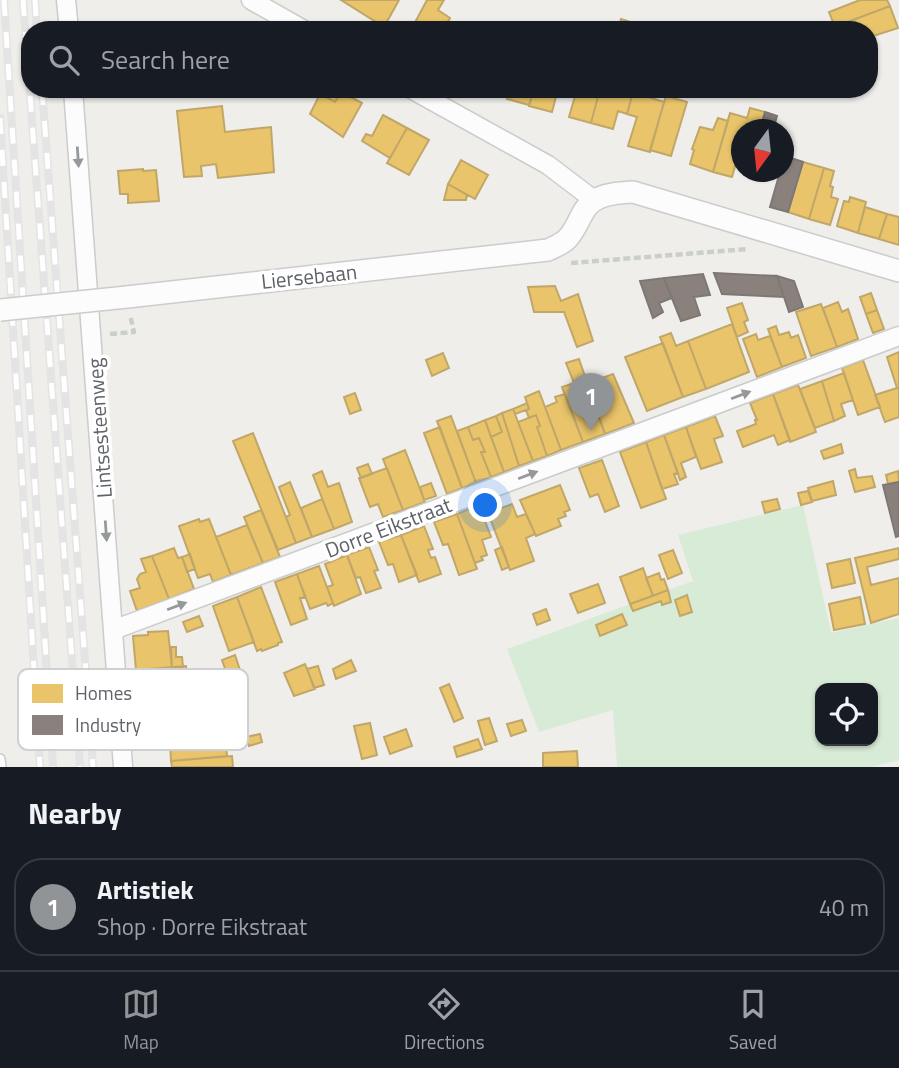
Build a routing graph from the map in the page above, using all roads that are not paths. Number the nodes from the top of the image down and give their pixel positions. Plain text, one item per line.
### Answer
1 (66, 0) edge
2 (251, 0) edge
3 (68, 21) edge
4 (288, 21) edge
5 (74, 98) edge
6 (427, 98) edge
7 (594, 200) junction
8 (899, 271) edge
9 (0, 310) edge
10 (899, 336) edge
11 (113, 630) junction
12 (116, 669) edge
13 (0, 759) edge
14 (1, 767) edge

1 - 3 street
2 - 4 street
5 -> 11 street, Lintsesteenweg
6 - 7 street
7 - 8 street
7 - 9 street, Liersebaan, bridge
11 -> 10 street, Dorre Eikstraat
11 - 12 street, Lintsesteenweg
13 - 14 lane

